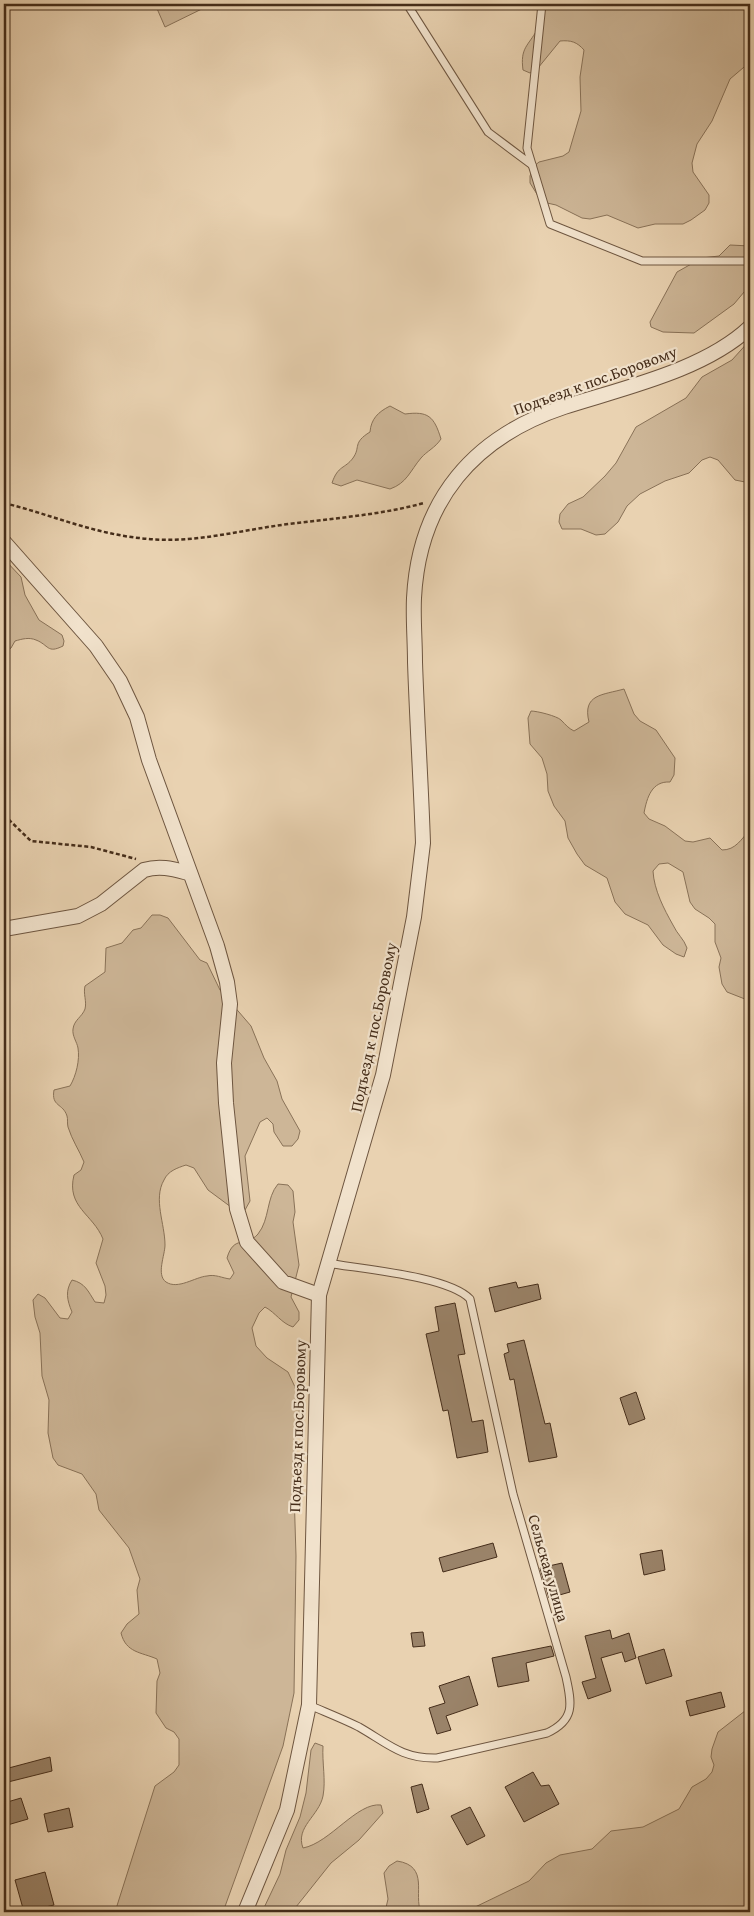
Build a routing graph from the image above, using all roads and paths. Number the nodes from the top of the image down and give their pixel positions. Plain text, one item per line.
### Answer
1 (407, 4) edge
2 (542, 4) edge
3 (532, 165) junction
4 (750, 261) edge
5 (750, 327) edge
6 (440, 500) junction
7 (4, 503) edge
8 (4, 542) edge
9 (4, 815) edge
10 (138, 860) dead end
11 (188, 873) junction
12 (4, 929) edge
13 (327, 1263) junction
14 (319, 1295) junction
15 (309, 1705) junction
16 (245, 1912) edge

1 - 3 lane
2 - 3 lane
3 - 4 lane
5 - 6 street, Подъезд к пос.Боровому
6 - 7 path
6 - 13 street, Подъезд к пос.Боровому
8 - 11 street
9 - 10 path
11 - 12 street
11 - 14 street
13 - 14 street, Подъезд к пос.Боровому
13 - 15 lane, Сельская улица
14 - 15 street, Подъезд к пос.Боровому
15 - 16 street, Подъезд к пос.Боровому

